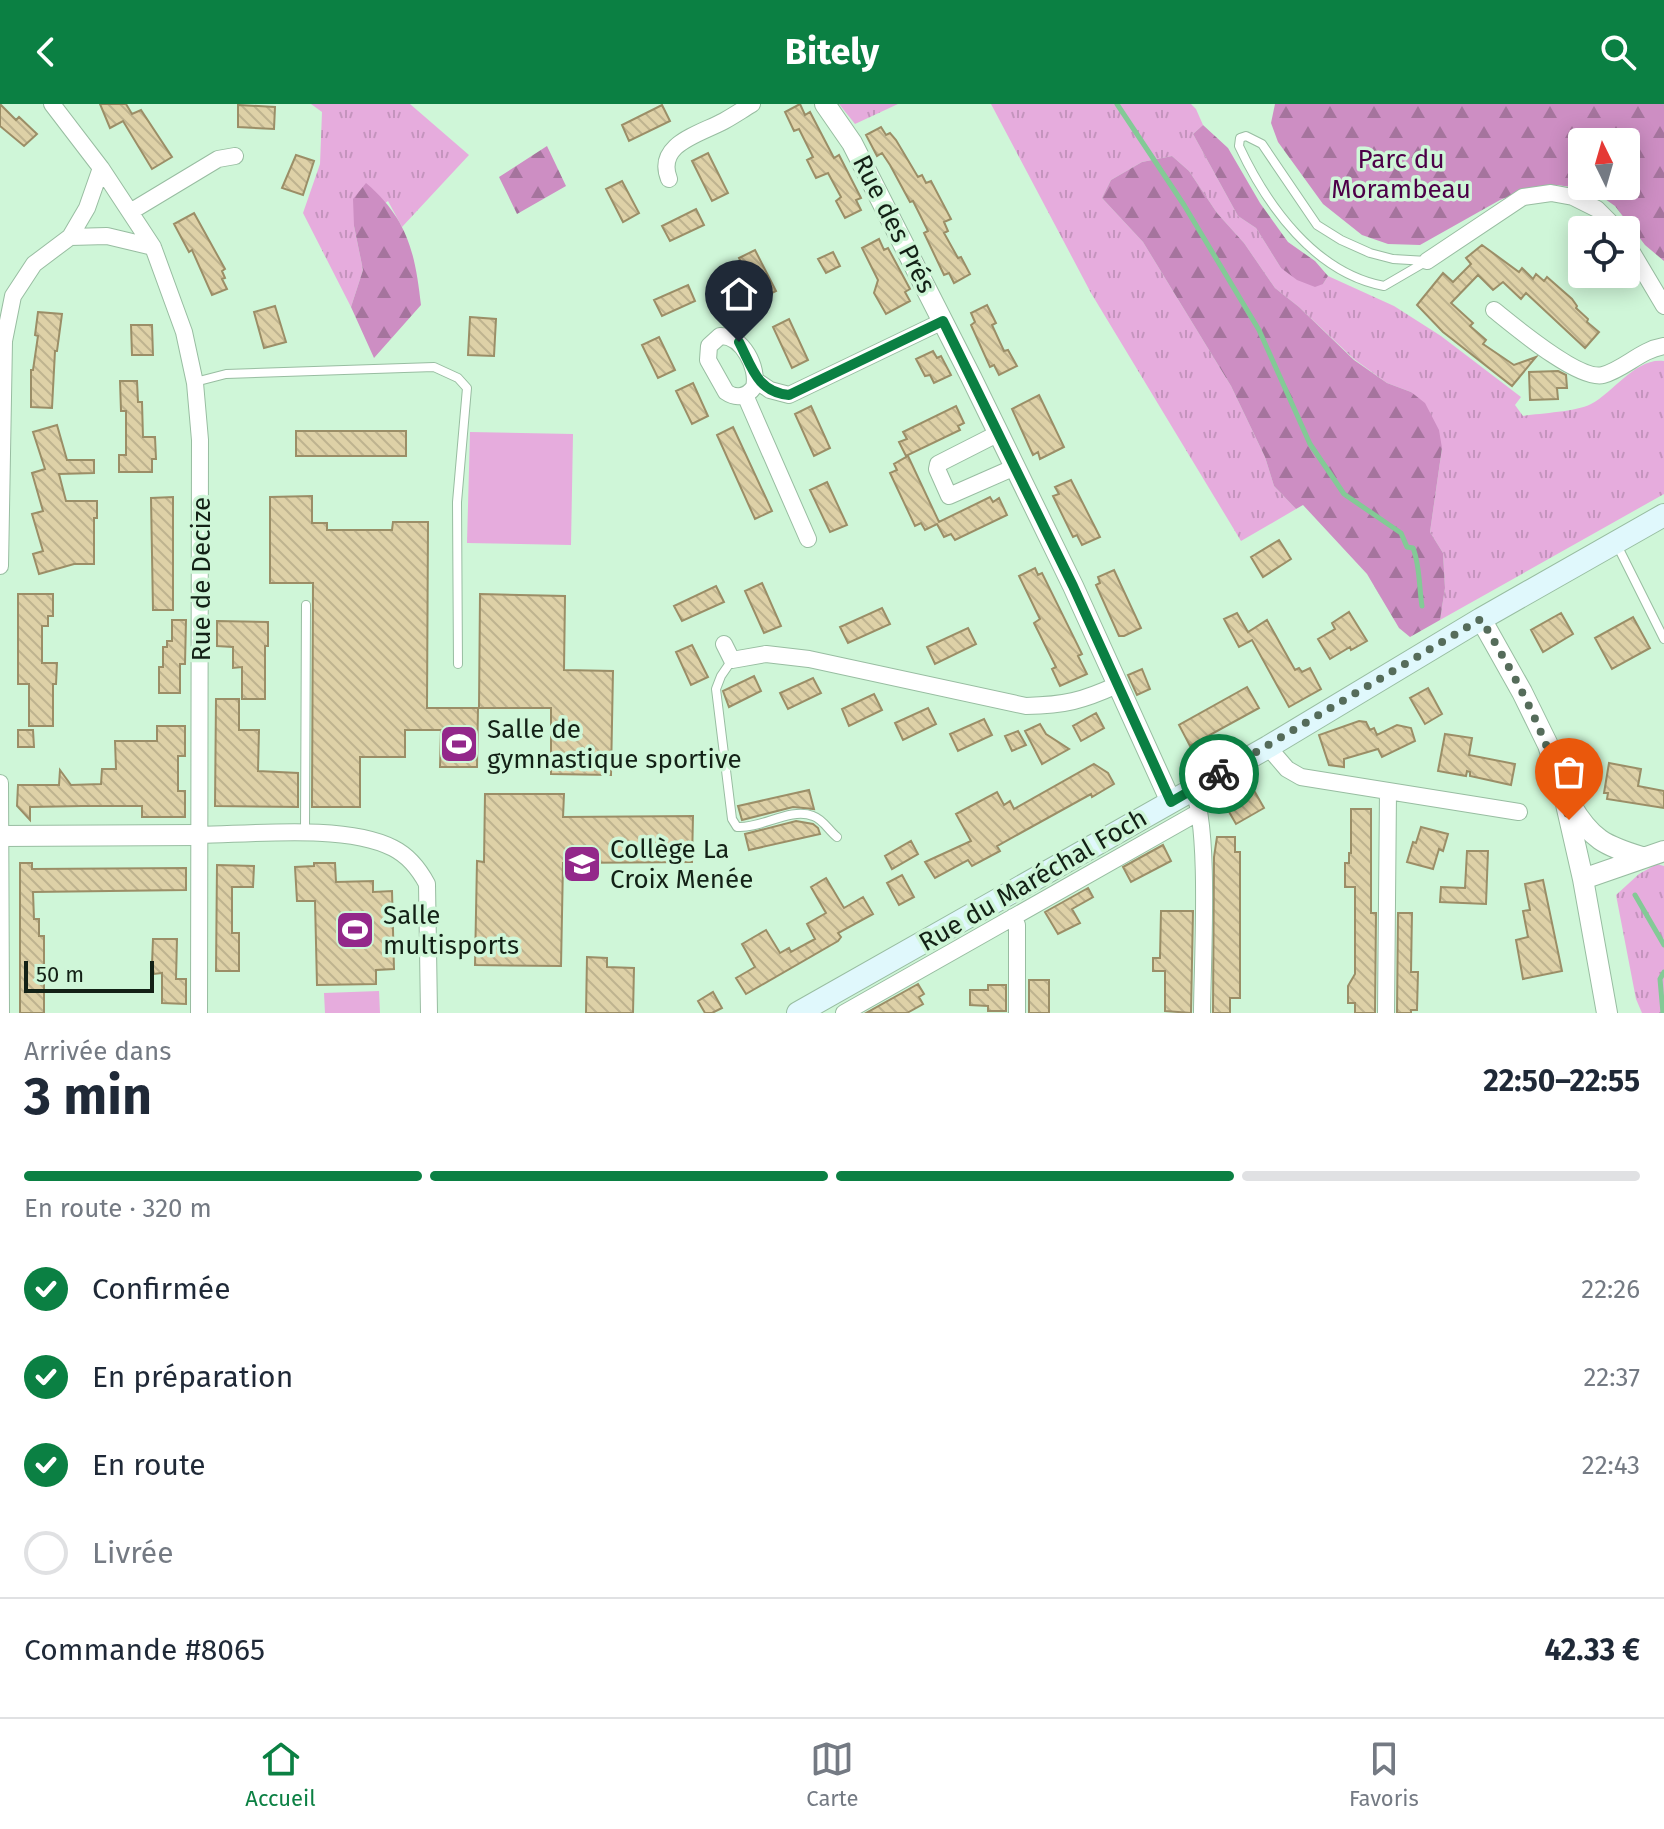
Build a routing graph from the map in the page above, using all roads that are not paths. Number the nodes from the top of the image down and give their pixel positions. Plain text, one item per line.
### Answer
1 (752, 104) edge
2 (825, 104) edge
3 (59, 108) edge
4 (235, 156) dead end
5 (101, 168) junction
6 (669, 179) dead end
7 (130, 212) junction
8 (1604, 216) edge
9 (70, 237) junction
10 (153, 247) junction
11 (1427, 261) junction
12 (1640, 266) edge
13 (1664, 306) edge
14 (1494, 310) dead end
15 (943, 321) junction
16 (2, 340) edge
17 (1664, 346) edge
18 (755, 380) junction
19 (195, 383) junction
20 (745, 395) junction
21 (999, 433) junction
22 (1015, 467) junction
23 (1664, 515) edge
24 (808, 539) dead end
25 (1607, 547) junction
26 (0, 566) edge
27 (306, 605) dead end
28 (1481, 619) junction
29 (1664, 639) edge
30 (724, 644) dead end
31 (732, 660) junction
32 (458, 664) dead end
33 (1117, 685) junction
34 (1268, 747) junction
35 (0, 783) edge
36 (1192, 789) junction
37 (1388, 791) junction
38 (1563, 791) junction
39 (1171, 802) junction
40 (1199, 812) junction
41 (1519, 812) dead end
42 (305, 833) junction
43 (200, 835) junction
44 (1, 836) edge
45 (837, 837) dead end
46 (1664, 851) edge
47 (1642, 857) junction
48 (1583, 879) junction
49 (1013, 917) junction
50 (1, 1013) edge
51 (199, 1013) edge
52 (429, 1013) edge
53 (798, 1013) edge
54 (844, 1013) edge
55 (1017, 1013) edge
56 (1202, 1013) edge
57 (1386, 1013) edge
58 (1607, 1013) edge

1 - 6 street
2 - 15 street, Rue des Prés
3 - 5 street, Rue de Decize
4 - 7 street
5 - 7 street, Rue de Decize
5 - 9 street
7 - 10 street, Rue de Decize
8 - 11 street
9 - 10 street
9 - 16 street
10 - 19 street, Rue de Decize
11 - 11 lane
12 - 13 street
14 - 17 street
15 - 18 street
15 - 21 street, Rue des Prés
16 - 26 street
18 - 20 street
18 - 20 street
19 - 32 lane
19 - 43 street, Rue de Decize
20 - 24 street
21 - 22 street, Rue des Prés
21 - 22 street
22 - 33 street, Rue des Prés
23 - 25 main road, Rue du Maréchal Foch
25 - 28 main road, Rue du Maréchal Foch
25 - 29 lane
27 - 42 lane
28 - 34 main road, Rue du Maréchal Foch
28 - 38 street
30 - 31 street
31 - 33 street
31 - 45 lane
33 - 39 street, Rue des Prés
34 - 36 main road, Rue du Maréchal Foch
34 - 37 street
35 - 44 street
36 - 39 main road, Rue du Maréchal Foch
36 - 40 street
37 - 41 street
37 - 57 street
38 - 47 street
38 - 48 street
39 - 53 main road, Rue du Maréchal Foch
40 - 49 street
40 - 56 street
42 - 43 street
42 - 52 street
43 - 44 street
43 - 51 street, Rue de Decize
44 - 50 street
46 - 47 street
47 - 48 street
48 - 58 street
49 - 54 street
49 - 55 street

